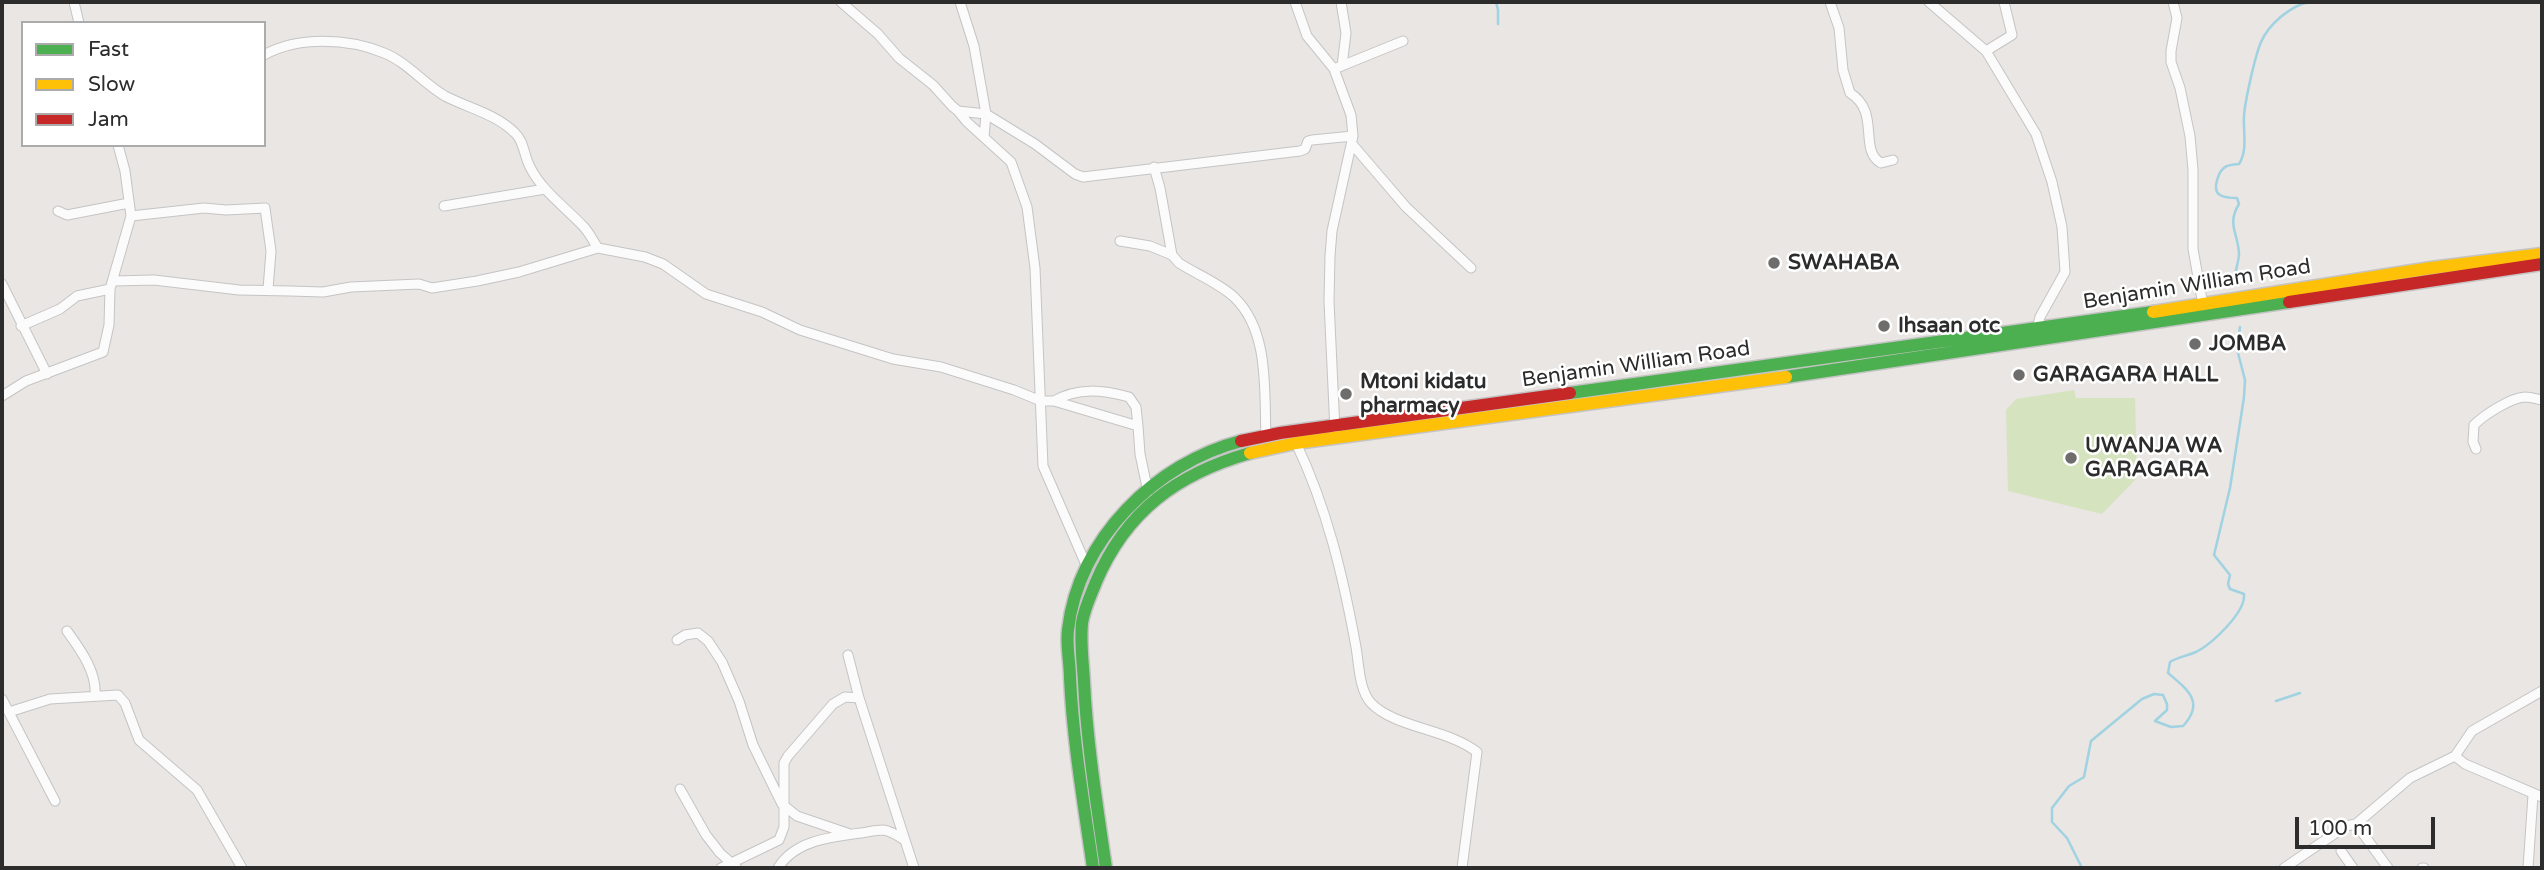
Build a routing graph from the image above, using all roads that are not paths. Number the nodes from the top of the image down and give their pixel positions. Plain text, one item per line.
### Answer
1 (74, 2) edge
2 (841, 2) edge
3 (960, 2) edge
4 (1295, 2) edge
5 (1341, 2) edge
6 (1830, 2) edge
7 (1929, 2) edge
8 (2004, 2) edge
9 (2173, 2) edge
10 (79, 21) edge
11 (1403, 41) dead end
12 (1986, 51) junction
13 (266, 54) edge
14 (1338, 67) junction
15 (958, 111) junction
16 (976, 111) junction
17 (986, 114) junction
18 (972, 127) junction
19 (984, 137) junction
20 (1352, 140) junction
21 (119, 147) edge
22 (1892, 160) dead end
23 (1154, 167) junction
24 (545, 189) junction
25 (129, 203) junction
26 (444, 206) dead end
27 (58, 211) dead end
28 (131, 216) junction
29 (1120, 242) dead end
30 (598, 248) junction
31 (2542, 254) edge
32 (1172, 255) junction
33 (2542, 264) edge
34 (1471, 268) dead end
35 (2, 284) edge
36 (112, 285) junction
37 (268, 289) junction
38 (2203, 305) junction
39 (21, 326) junction
40 (2037, 328) junction
41 (47, 374) junction
42 (2, 396) edge
43 (2542, 400) edge
44 (1041, 401) junction
45 (1054, 401) junction
46 (1138, 426) junction
47 (1335, 432) junction
48 (1266, 437) junction
49 (1296, 443) junction
50 (2476, 449) dead end
51 (1150, 495) junction
52 (1087, 567) junction
53 (67, 631) dead end
54 (677, 640) dead end
55 (848, 655) dead end
56 (2542, 691) edge
57 (95, 695) junction
58 (859, 698) junction
59 (2, 699) edge
60 (9, 712) junction
61 (2455, 756) junction
62 (680, 789) dead end
63 (2538, 796) edge
64 (55, 801) dead end
65 (785, 807) junction
66 (2356, 824) junction
67 (850, 834) junction
68 (903, 839) junction
69 (2341, 851) dead end
70 (734, 866) edge
71 (242, 868) edge
72 (721, 868) edge
73 (778, 868) edge
74 (914, 868) edge
75 (1093, 868) edge
76 (1106, 868) edge
77 (1462, 868) edge
78 (2284, 868) edge
79 (2353, 868) edge
80 (2388, 868) edge
81 (2528, 868) edge

1 - 10 street
2 - 15 street
3 - 17 street
4 - 14 street
5 - 14 street
6 - 22 street
7 - 12 street
8 - 12 street
9 - 38 street
11 - 14 street
12 - 40 street
13 - 24 street
14 - 20 street
15 - 16 street
15 - 18 street
16 - 17 street
16 - 18 street
17 - 19 street
17 - 23 street
18 - 19 street
19 - 44 street
20 - 23 street
20 - 34 street
20 - 47 street
21 - 25 street
23 - 32 street
24 - 26 street
24 - 30 street
25 - 27 street
25 - 28 street
28 - 36 street
28 - 37 street
29 - 32 street
30 - 37 street
30 - 44 street
31 - 38 main road, Benjamin William Road
32 - 48 street
33 - 47 main road, Benjamin William Road
35 - 39 street
36 - 37 street
36 - 39 street
36 - 41 street
38 - 40 main road, Benjamin William Road
39 - 41 street
40 - 47 main road, Benjamin William Road
41 - 42 street
43 - 50 street
44 - 45 street
44 - 52 street
45 - 46 street
45 - 46 street
46 - 51 street
47 - 48 main road, Benjamin William Road
47 - 49 main road, Benjamin William Road
48 - 51 main road, Benjamin William Road
49 - 51 main road, Benjamin William Road
49 - 77 street
51 - 52 main road, Benjamin William Road
51 - 76 main road, Benjamin William Road
52 - 75 main road, Benjamin William Road
53 - 57 street
54 - 65 street
55 - 58 street
56 - 61 street
57 - 60 street
57 - 71 street
58 - 65 street
58 - 68 street
59 - 60 street
60 - 64 street
61 - 63 street
61 - 66 street
62 - 70 street
63 - 81 street
65 - 67 street
65 - 70 street
66 - 78 street
66 - 80 street
67 - 68 street
67 - 73 street
68 - 74 street
69 - 79 street
70 - 72 street

